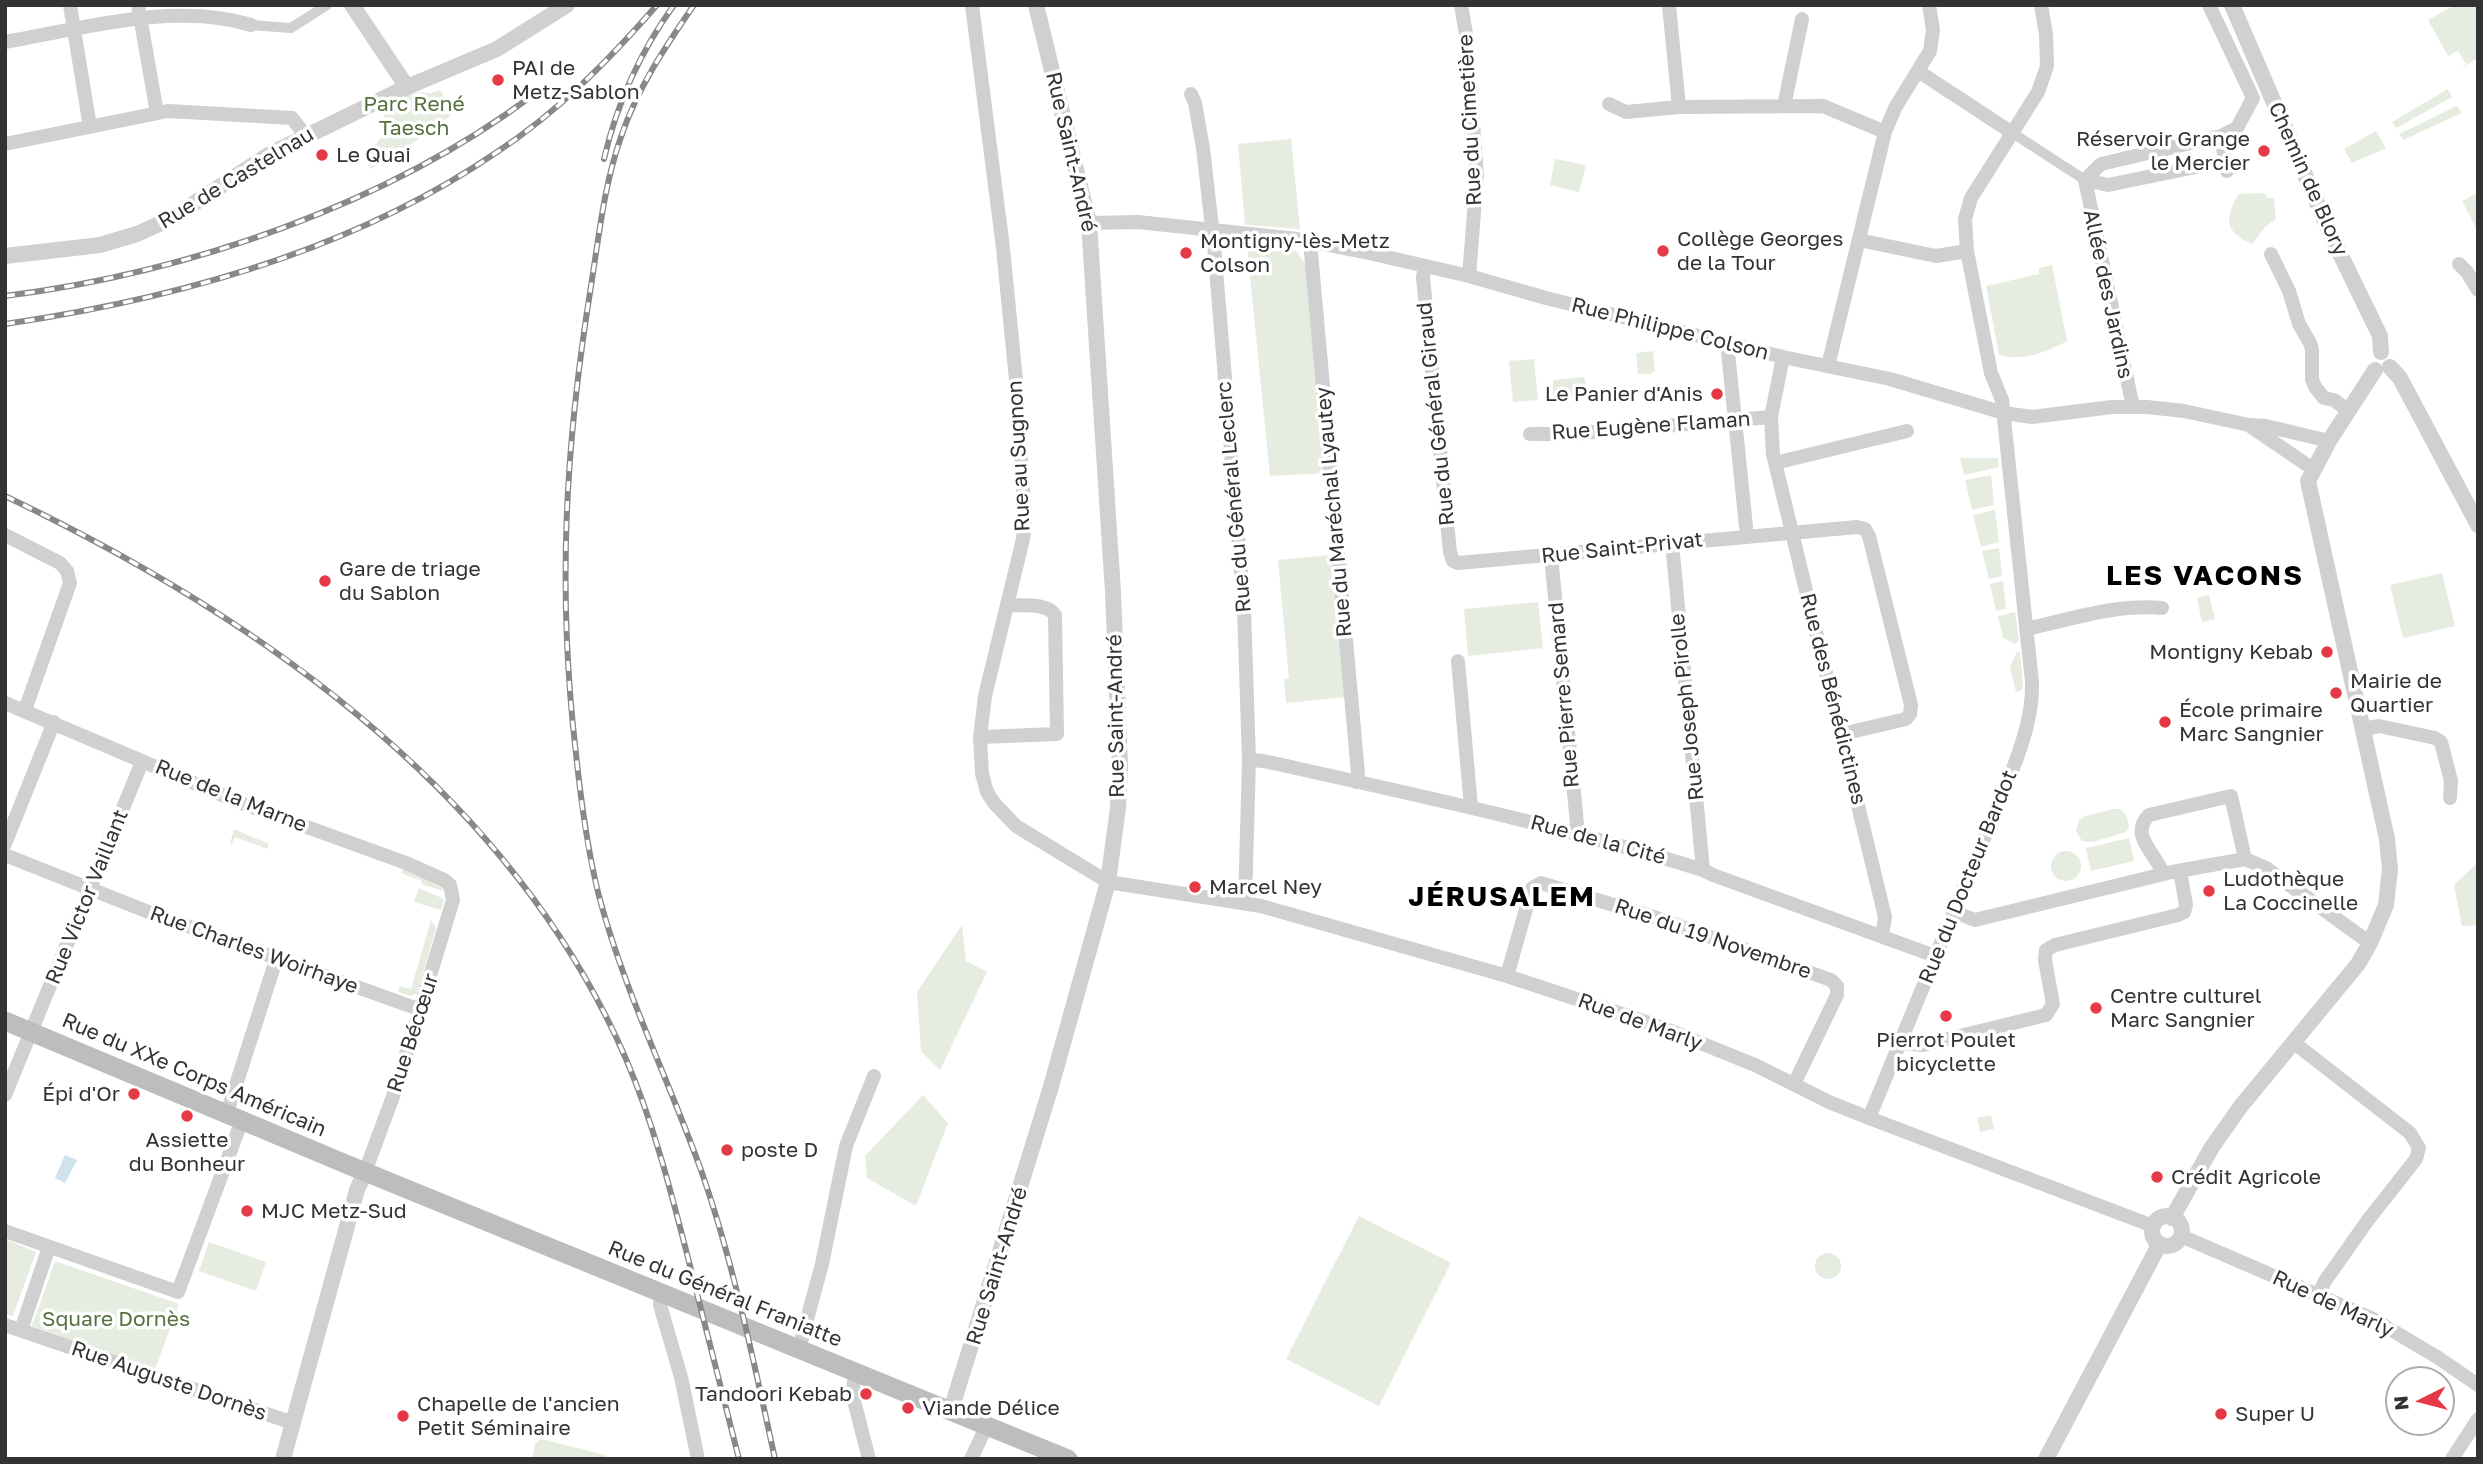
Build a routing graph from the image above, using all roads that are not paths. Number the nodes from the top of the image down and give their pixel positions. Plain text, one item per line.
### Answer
1 (70, 5) edge
2 (327, 5) edge
3 (352, 5) edge
4 (567, 5) edge
5 (972, 5) edge
6 (1036, 5) edge
7 (1461, 5) edge
8 (1669, 5) edge
9 (1929, 5) edge
10 (2041, 5) edge
11 (2209, 5) edge
12 (2232, 5) edge
13 (139, 12) edge
14 (1802, 19) dead end
15 (251, 24) joint
16 (75, 30) junction
17 (5, 43) edge
18 (1918, 71) junction
19 (407, 87) junction
20 (1191, 94) dead end
21 (1609, 104) dead end
22 (1784, 106) junction
23 (1679, 107) junction
24 (157, 113) junction
25 (90, 127) junction
26 (1885, 132) junction
27 (2011, 132) junction
28 (305, 135) junction
29 (2221, 136) junction
30 (5, 144) edge
31 (2085, 180) junction
32 (1089, 223) junction
33 (1212, 230) junction
34 (1859, 240) junction
35 (1312, 242) junction
36 (1967, 251) junction
37 (2271, 254) dead end
38 (5, 256) edge
39 (2459, 264) dead end
40 (1425, 267) junction
41 (1469, 276) junction
42 (2478, 290) edge
43 (1730, 344) junction
44 (1783, 357) junction
45 (1828, 366) junction
46 (2382, 368) junction
47 (2133, 407) junction
48 (2349, 411) junction
49 (2004, 413) junction
50 (1771, 417) junction
51 (1735, 419) junction
52 (2249, 425) junction
53 (1907, 431) dead end
54 (1530, 434) dead end
55 (2329, 441) junction
56 (1775, 463) junction
57 (2313, 469) junction
58 (2478, 525) edge
59 (1791, 532) junction
60 (1746, 536) junction
61 (11, 538) edge
62 (1672, 543) junction
63 (1551, 556) junction
64 (1453, 561) joint
65 (1007, 605) junction
66 (2162, 608) dead end
67 (2026, 629) junction
68 (1458, 661) dead end
69 (5, 703) edge
70 (25, 710) junction
71 (54, 722) junction
72 (2363, 729) junction
73 (1842, 734) junction
74 (980, 737) junction
75 (1249, 760) junction
76 (142, 761) junction
77 (1356, 782) junction
78 (2450, 798) dead end
79 (1471, 807) junction
80 (1577, 834) junction
81 (5, 844) edge
82 (5, 855) edge
83 (2245, 859) junction
84 (1703, 870) junction
85 (2180, 872) junction
86 (2163, 874) junction
87 (1108, 882) junction
88 (89, 888) junction
89 (453, 891) joint
90 (1245, 903) junction
91 (1954, 912) junction
92 (1882, 936) junction
93 (2370, 943) junction
94 (1935, 956) junction
95 (276, 960) junction
96 (1507, 976) junction
97 (421, 1010) junction
98 (5, 1021) edge
99 (31, 1032) junction
100 (2293, 1042) junction
101 (1900, 1043) junction
102 (874, 1076) dead end
103 (1794, 1084) junction
104 (5, 1095) edge
105 (234, 1116) junction
106 (1869, 1118) junction
107 (365, 1171) junction
108 (2172, 1218) junction
109 (2153, 1226) junction
110 (5, 1231) edge
111 (2181, 1237) junction
112 (2160, 1245) junction
113 (49, 1247) junction
114 (2319, 1294) junction
115 (670, 1296) junction
116 (5, 1325) edge
117 (21, 1330) junction
118 (799, 1349) junction
119 (856, 1372) junction
120 (2478, 1385) edge
121 (951, 1410) junction
122 (2478, 1419) edge
123 (293, 1423) junction
124 (987, 1425) junction
125 (283, 1459) edge
126 (698, 1459) edge
127 (869, 1459) edge
128 (971, 1459) edge
129 (1068, 1459) edge
130 (2046, 1459) edge
131 (2452, 1459) edge

1 - 16 street
2 - 15 street
3 - 19 street
4 - 19 street, Rue de Castelnau
5 - 65 street, Rue au Sugnon
6 - 32 street, Rue Saint-André
7 - 41 street, Rue du Cimetière
8 - 23 street
9 - 18 street
10 - 27 street, Rue du Docteur Bardot
11 - 29 street
12 - 46 street, Chemin de Blory
13 - 15 street
13 - 16 street
13 - 24 street
14 - 22 street
16 - 17 street
16 - 25 street
18 - 26 street
18 - 27 street
19 - 28 street, Rue de Castelnau
20 - 33 street, Rue du Général Leclerc
21 - 23 street
22 - 23 street
22 - 26 street
24 - 25 street
24 - 28 street
25 - 30 street
26 - 34 street
27 - 31 street
27 - 36 street, Rue du Docteur Bardot
28 - 38 street, Rue de Castelnau
29 - 31 street, Allée des Jardins
29 - 31 street, Allée des Jardins
31 - 47 street, Allée des Jardins
32 - 33 street, Rue Philippe Colson
32 - 87 street, Rue Saint-André
33 - 35 street, Rue Philippe Colson
33 - 75 street, Rue du Général Leclerc
34 - 36 street
34 - 45 street
35 - 40 street, Rue Philippe Colson
35 - 77 street, Rue du Maréchal Lyautey
36 - 49 street, Rue du Docteur Bardot
37 - 48 street
39 - 42 street
40 - 41 street, Rue Philippe Colson
40 - 64 street, Rue du Général Giraud
41 - 43 street, Rue Philippe Colson
43 - 44 street, Rue Philippe Colson
43 - 51 street
44 - 45 street, Rue Philippe Colson
44 - 50 street, Rue des Bénédictines
45 - 49 street, Rue Philippe Colson
46 - 48 street
46 - 58 street
47 - 49 street, Rue Philippe Colson
47 - 52 street, Rue Philippe Colson
48 - 55 street
49 - 67 street, Rue du Docteur Bardot
50 - 51 street, Rue Eugène Flaman
50 - 56 street, Rue des Bénédictines
51 - 54 street, Rue Eugène Flaman
51 - 60 street
52 - 55 street, Rue Philippe Colson
52 - 57 street, Rue Philippe Colson
53 - 56 street
55 - 57 street
56 - 59 street, Rue des Bénédictines
57 - 72 street
59 - 60 street, Rue Saint-Privat
59 - 73 street, Rue des Bénédictines
59 - 73 street, Rue Saint-Privat
60 - 62 street, Rue Saint-Privat
61 - 70 street
62 - 63 street, Rue Saint-Privat
62 - 84 street, Rue Joseph Pirolle
63 - 64 street, Rue Saint-Privat
63 - 80 street, Rue Pierre Semard
65 - 74 street, Rue au Sugnon
65 - 74 street
66 - 67 street
67 - 91 street, Rue du Docteur Bardot
68 - 79 street
69 - 70 street, Rue de la Marne
70 - 71 street, Rue de la Marne
71 - 76 street, Rue de la Marne
71 - 81 street
72 - 78 street
72 - 93 street
73 - 92 street, Rue des Bénédictines
74 - 87 street, Rue au Sugnon
75 - 77 street, Rue de la Cité
75 - 90 street, Rue du Général Leclerc
76 - 88 street, Rue Victor Vaillant
76 - 89 street, Rue de la Marne
77 - 79 street, Rue de la Cité
79 - 80 street, Rue de la Cité
80 - 84 street, Rue de la Cité
82 - 88 street, Rue Charles Woirhaye
83 - 85 street
83 - 86 street
83 - 93 street
84 - 92 street, Rue de la Cité
85 - 86 street
85 - 101 street
86 - 91 street
87 - 90 street, Rue de Marly
87 - 121 street, Rue Saint-André
88 - 95 street, Rue Charles Woirhaye
88 - 99 street, Rue Victor Vaillant
89 - 97 street, Rue Bécœur
90 - 96 street, Rue de Marly
91 - 94 street, Rue du Docteur Bardot
92 - 94 street, Rue de la Cité
93 - 100 street
94 - 101 street, Rue du Docteur Bardot
95 - 97 street, Rue Charles Woirhaye
95 - 105 street
96 - 103 street, Rue de Marly
96 - 103 street, Rue du 19 Novembre
97 - 107 street, Rue Bécœur
98 - 99 main road, Rue du XXe Corps Américain
99 - 104 street, Rue Victor Vaillant
99 - 105 main road, Rue du XXe Corps Américain
100 - 108 street
100 - 114 street
101 - 106 street, Rue du Docteur Bardot
102 - 118 street
103 - 106 street, Rue de Marly
105 - 107 main road, Rue du XXe Corps Américain
105 - 113 street
106 - 109 street, Rue de Marly
107 - 115 main road, Rue du Général Franiatte
107 - 123 street
108 - 109 street
108 - 111 street
109 - 112 street
110 - 113 street
111 - 112 street
111 - 114 street, Rue de Marly
112 - 130 street
113 - 117 street
114 - 120 street, Rue de Marly
115 - 118 main road, Rue du Général Franiatte
115 - 126 street
116 - 117 street, Rue Auguste Dornès
117 - 123 street, Rue Auguste Dornès
118 - 119 main road, Rue du Général Franiatte
119 - 121 main road, Rue du Général Franiatte
119 - 127 street
121 - 124 main road, Rue du Général Franiatte
122 - 131 street
123 - 125 street
124 - 128 street
124 - 129 main road, Rue du Général Franiatte

